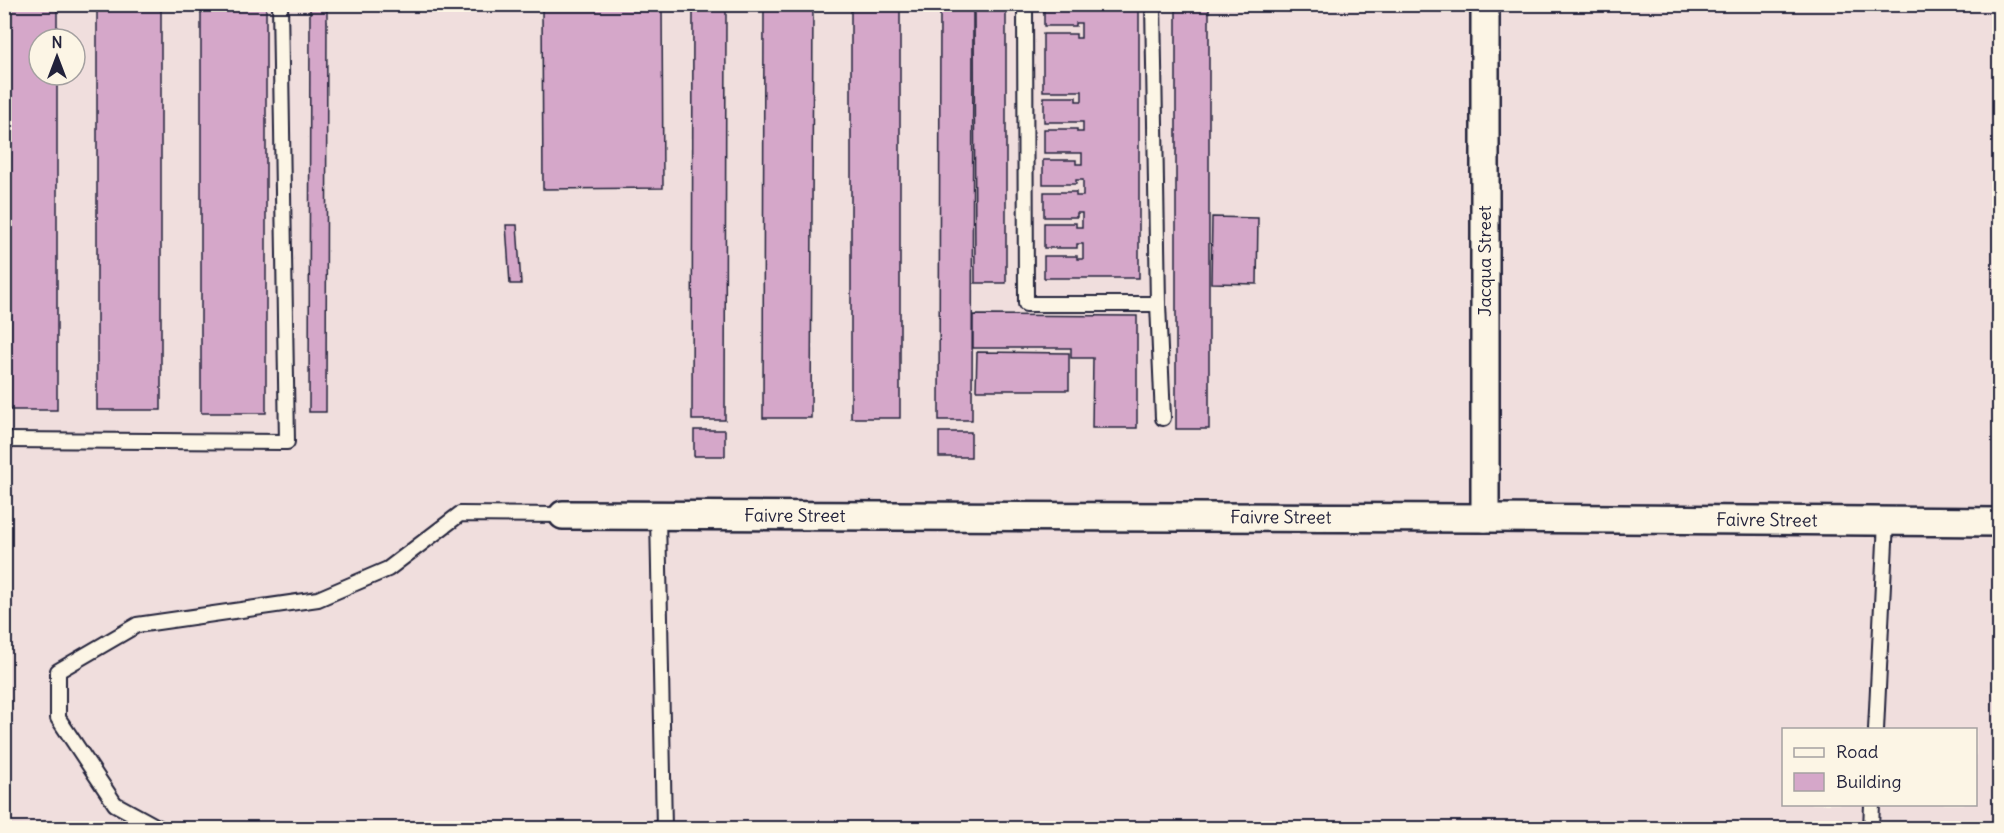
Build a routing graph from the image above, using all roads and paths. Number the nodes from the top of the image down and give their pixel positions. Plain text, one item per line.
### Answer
1 (280, 4) edge
2 (1025, 4) edge
3 (1153, 4) edge
4 (1485, 4) edge
5 (1158, 304) junction
6 (1163, 418) dead end
7 (4, 440) edge
8 (563, 515) joint
9 (658, 515) junction
10 (1485, 518) junction
11 (1886, 521) junction
12 (2000, 522) edge
13 (1875, 728) edge
14 (1872, 806) edge
15 (159, 828) edge
16 (664, 828) edge
17 (1871, 828) edge

1 - 7 lane
2 - 5 lane
3 - 5 lane
4 - 10 street, Jacqua Street
5 - 6 lane
8 - 9 street, Faivre Street
8 - 15 lane
9 - 10 street, Faivre Street
9 - 16 lane
10 - 11 street, Faivre Street
11 - 12 street, Faivre Street
11 - 13 lane
14 - 17 lane

